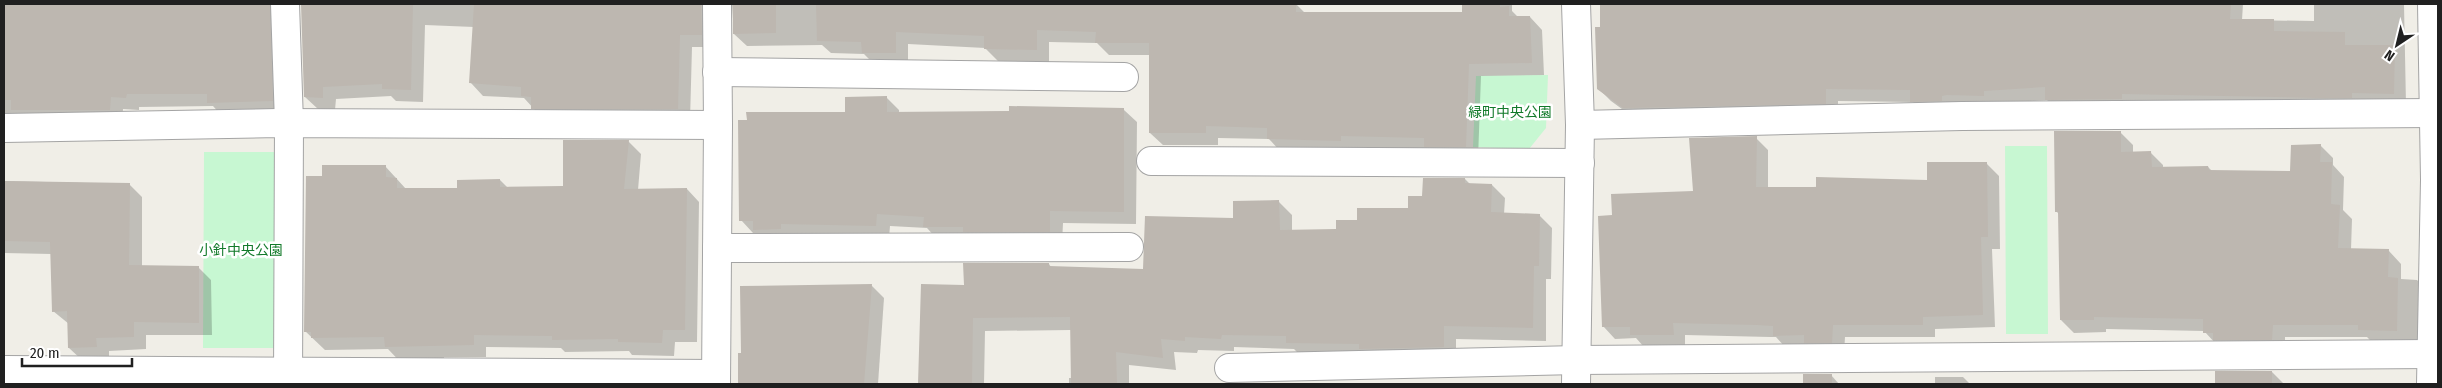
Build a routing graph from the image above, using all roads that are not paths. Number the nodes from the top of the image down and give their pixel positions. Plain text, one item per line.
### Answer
1 (285, 4) edge
2 (716, 4) edge
3 (1576, 4) edge
4 (2432, 4) edge
5 (718, 72) junction
6 (1124, 77) dead end
7 (2434, 113) junction
8 (289, 123) junction
9 (718, 125) junction
10 (1580, 125) junction
11 (4, 128) edge
12 (1152, 161) dead end
13 (1580, 163) junction
14 (2437, 180) edge
15 (1129, 247) dead end
16 (717, 248) junction
17 (2432, 354) junction
18 (1229, 368) dead end
19 (4, 370) edge
20 (1577, 372) edge
21 (288, 378) edge
22 (716, 379) edge
23 (2432, 384) edge

1 - 8 street
2 - 5 street
3 - 10 street
4 - 7 street
5 - 6 street
5 - 9 street
7 - 10 street
7 - 14 street
8 - 9 street
8 - 11 street
8 - 21 street
9 - 16 street
10 - 13 street
12 - 13 street
13 - 20 street
14 - 17 street
15 - 16 street
16 - 22 street
17 - 20 street
17 - 23 street
18 - 20 street
19 - 21 street
21 - 22 street

